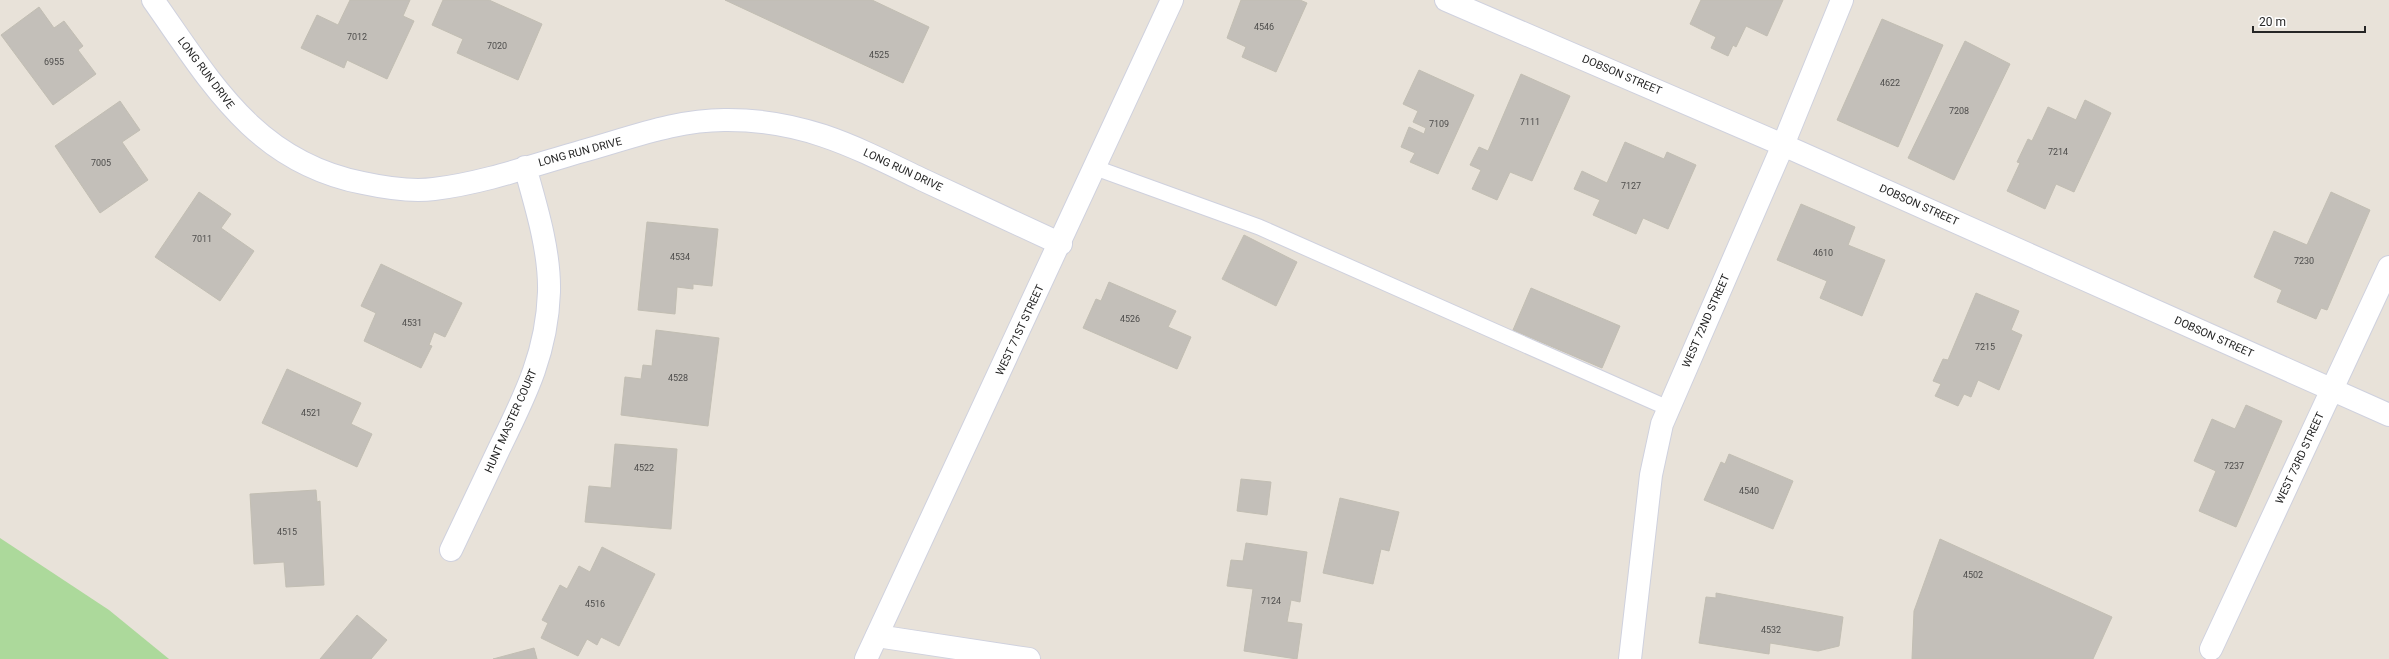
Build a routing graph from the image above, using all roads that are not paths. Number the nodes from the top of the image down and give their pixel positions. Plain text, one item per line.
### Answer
1 (153, 0) edge
2 (1172, 0) edge
3 (1446, 0) edge
4 (1842, 0) edge
5 (1783, 145) junction
6 (525, 167) junction
7 (1096, 168) junction
8 (1061, 244) junction
9 (2389, 267) edge
10 (2332, 390) junction
11 (1670, 409) junction
12 (2389, 415) edge
13 (451, 550) dead end
14 (876, 636) junction
15 (2208, 654) edge
16 (866, 659) edge
17 (1029, 659) edge
18 (1630, 659) edge

1 - 6 street, LONG RUN DRIVE
2 - 7 street, WEST 71ST STREET
3 - 5 street, DOBSON STREET
4 - 5 street, WEST 72ND STREET
5 - 10 street, DOBSON STREET
5 - 11 street, WEST 72ND STREET
6 - 8 street, LONG RUN DRIVE
6 - 13 street, HUNT MASTER COURT
7 - 8 street, WEST 71ST STREET
7 - 11 lane
8 - 14 street, WEST 71ST STREET
9 - 10 street, WEST 73RD STREET
10 - 12 street, DOBSON STREET
10 - 15 street, WEST 73RD STREET
11 - 18 street, WEST 72ND STREET
14 - 16 street, WEST 71ST STREET
14 - 17 street

